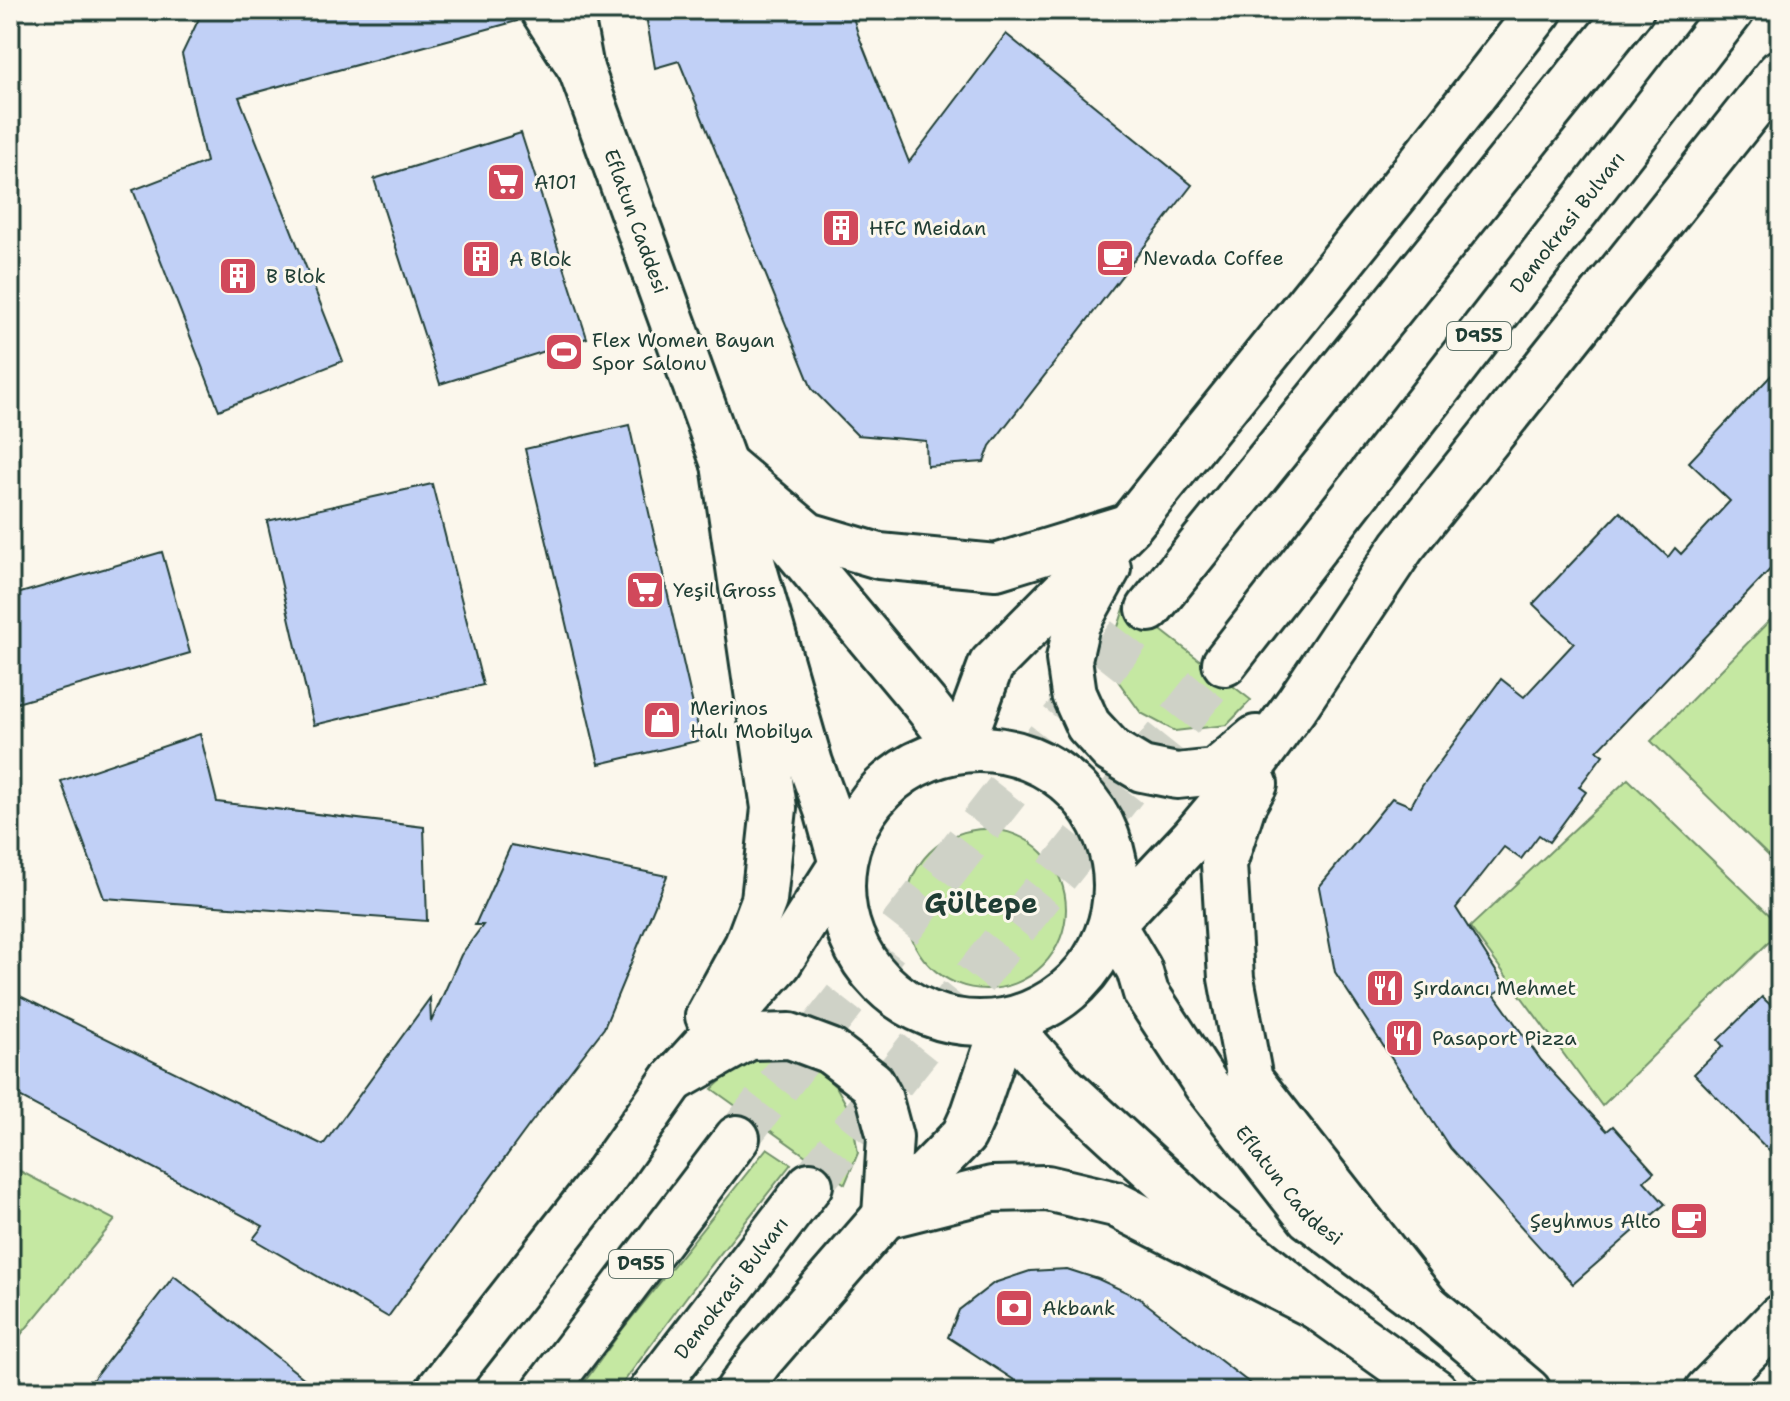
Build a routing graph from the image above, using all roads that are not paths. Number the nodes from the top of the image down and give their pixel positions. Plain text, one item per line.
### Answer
1 (543, 10) edge
2 (570, 10) edge
3 (1540, 10) edge
4 (1631, 10) edge
5 (1732, 10) edge
6 (581, 69) junction
7 (1780, 72) edge
8 (724, 464) junction
9 (1129, 526) junction
10 (1149, 609) tunnel mouth
11 (1225, 663) tunnel mouth
12 (1298, 703) junction
13 (960, 749) junction
14 (842, 864) junction
15 (1112, 924) junction
16 (1005, 1022) junction
17 (673, 1080) junction
18 (737, 1138) tunnel mouth
19 (810, 1185) tunnel mouth
20 (885, 1216) junction
21 (1426, 1305) junction
22 (1317, 1307) junction
23 (1780, 1317) edge
24 (438, 1391) edge
25 (545, 1391) edge
26 (652, 1391) edge
27 (738, 1391) edge
28 (1435, 1391) edge
29 (1528, 1391) edge
30 (1707, 1391) edge

1 - 6 main road
2 - 6 main road
3 - 9 main road
4 - 10 main road
5 - 11 main road, Demokrasi Bulvarı / D955
6 - 8 main road, Eflatun Caddesi
7 - 12 main road
8 - 9 main road
8 - 13 main road
8 - 14 main road
8 - 17 main road
9 - 12 main road
9 - 13 main road
12 - 15 main road
12 - 21 main road
13 - 14 main road
13 - 15 main road
14 - 16 main road
14 - 17 main road
15 - 16 main road
15 - 21 main road, Eflatun Caddesi
16 - 20 main road
16 - 22 main road
17 - 20 main road
17 - 24 main road
18 - 25 main road, D955
19 - 26 main road, Demokrasi Bulvarı
20 - 22 main road
20 - 27 main road
21 - 29 main road, Eflatun Caddesi
22 - 28 main road
23 - 30 main road

